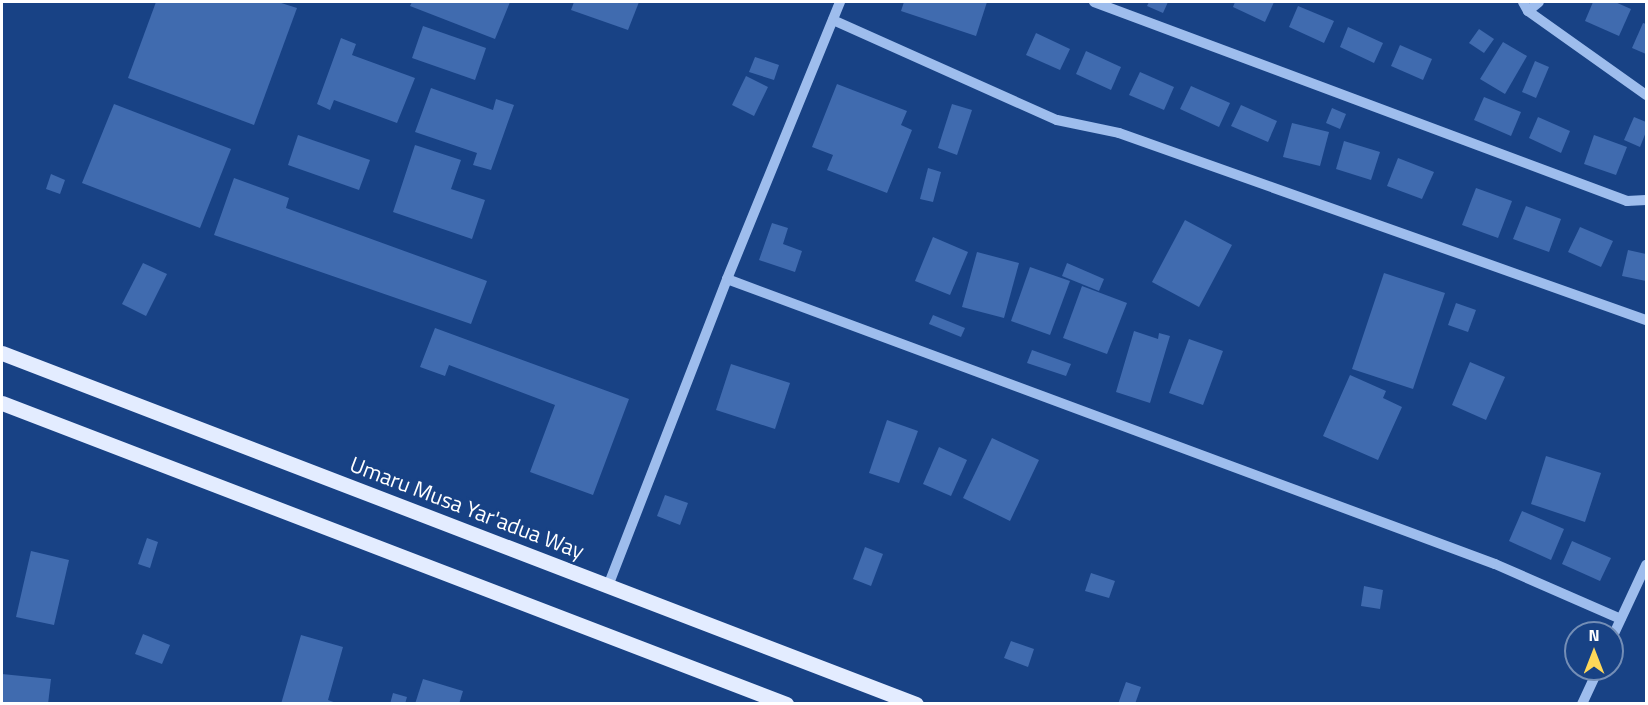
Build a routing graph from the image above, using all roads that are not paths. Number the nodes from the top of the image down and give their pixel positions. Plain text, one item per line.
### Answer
1 (840, 2) edge
2 (1094, 2) edge
3 (1539, 2) edge
4 (1526, 6) edge
5 (833, 20) junction
6 (1647, 96) edge
7 (1647, 200) edge
8 (727, 279) junction
9 (1647, 320) edge
10 (2, 353) edge
11 (2, 403) edge
12 (1647, 565) edge
13 (608, 586) junction
14 (1621, 619) joint
15 (1593, 681) edge
16 (786, 704) edge
17 (916, 704) edge
18 (1582, 704) edge

1 - 5 street
2 - 7 street
3 - 4 street
4 - 6 street
5 - 8 street
5 - 9 street
8 - 13 street
8 - 14 street
10 - 13 main road, Umaru Musa Yar'adua Way
11 - 16 main road
12 - 14 street
13 - 17 main road, Umaru Musa Yar'adua Way
15 - 18 street

